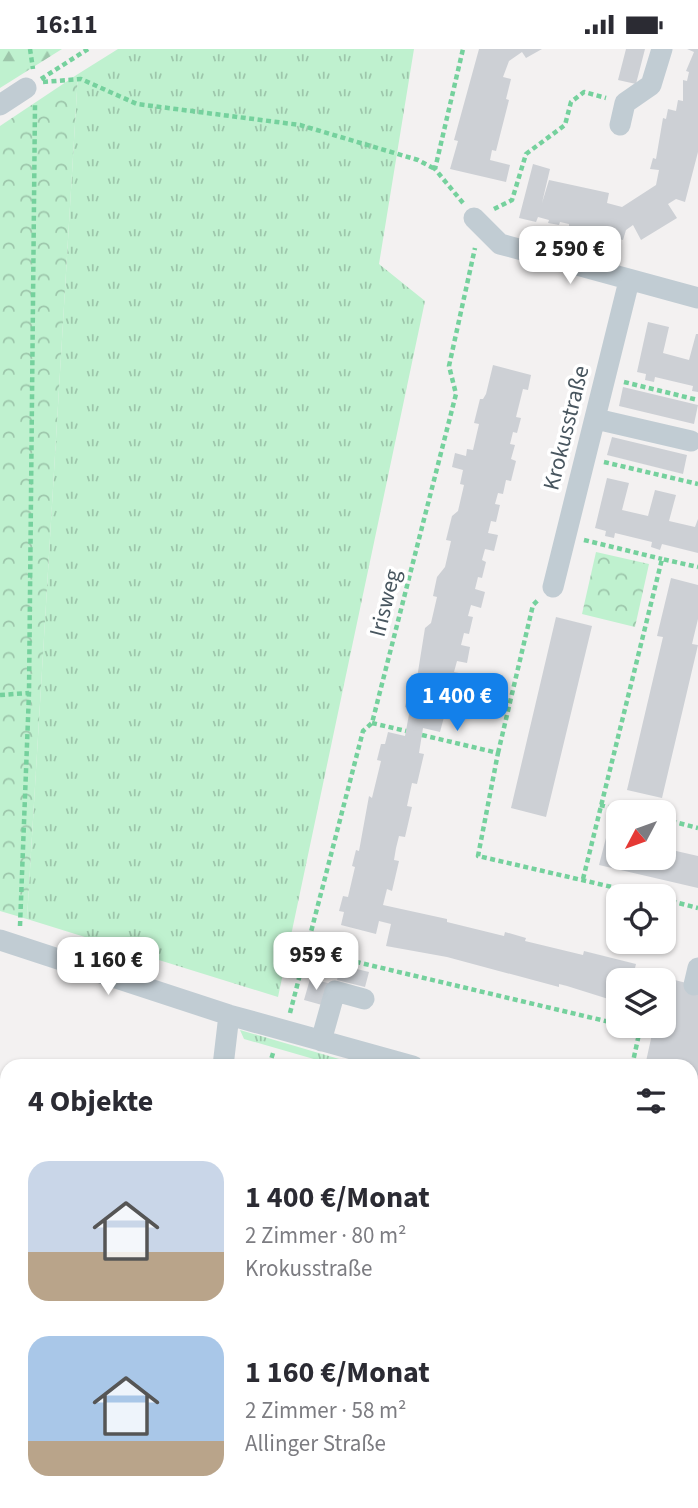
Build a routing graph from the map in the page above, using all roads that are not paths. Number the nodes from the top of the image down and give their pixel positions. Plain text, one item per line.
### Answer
1 (662, 49) edge
2 (32, 89) road end
3 (0, 105) edge
4 (620, 125) dead end
5 (474, 218) road end
6 (629, 281) junction
7 (698, 298) edge
8 (596, 419) junction
9 (691, 441) dead end
10 (553, 587) road end
11 (9, 943) edge
12 (364, 999) dead end
13 (229, 1015) junction
14 (321, 1041) junction
15 (224, 1059) edge
16 (387, 1059) edge

1 - 4 street
2 - 3 street
5 - 6 street
6 - 7 street
6 - 8 street, Krokusstraße
8 - 9 street
8 - 10 street, Krokusstraße
11 - 13 street
12 - 14 street
13 - 14 street
13 - 15 street
14 - 16 street

